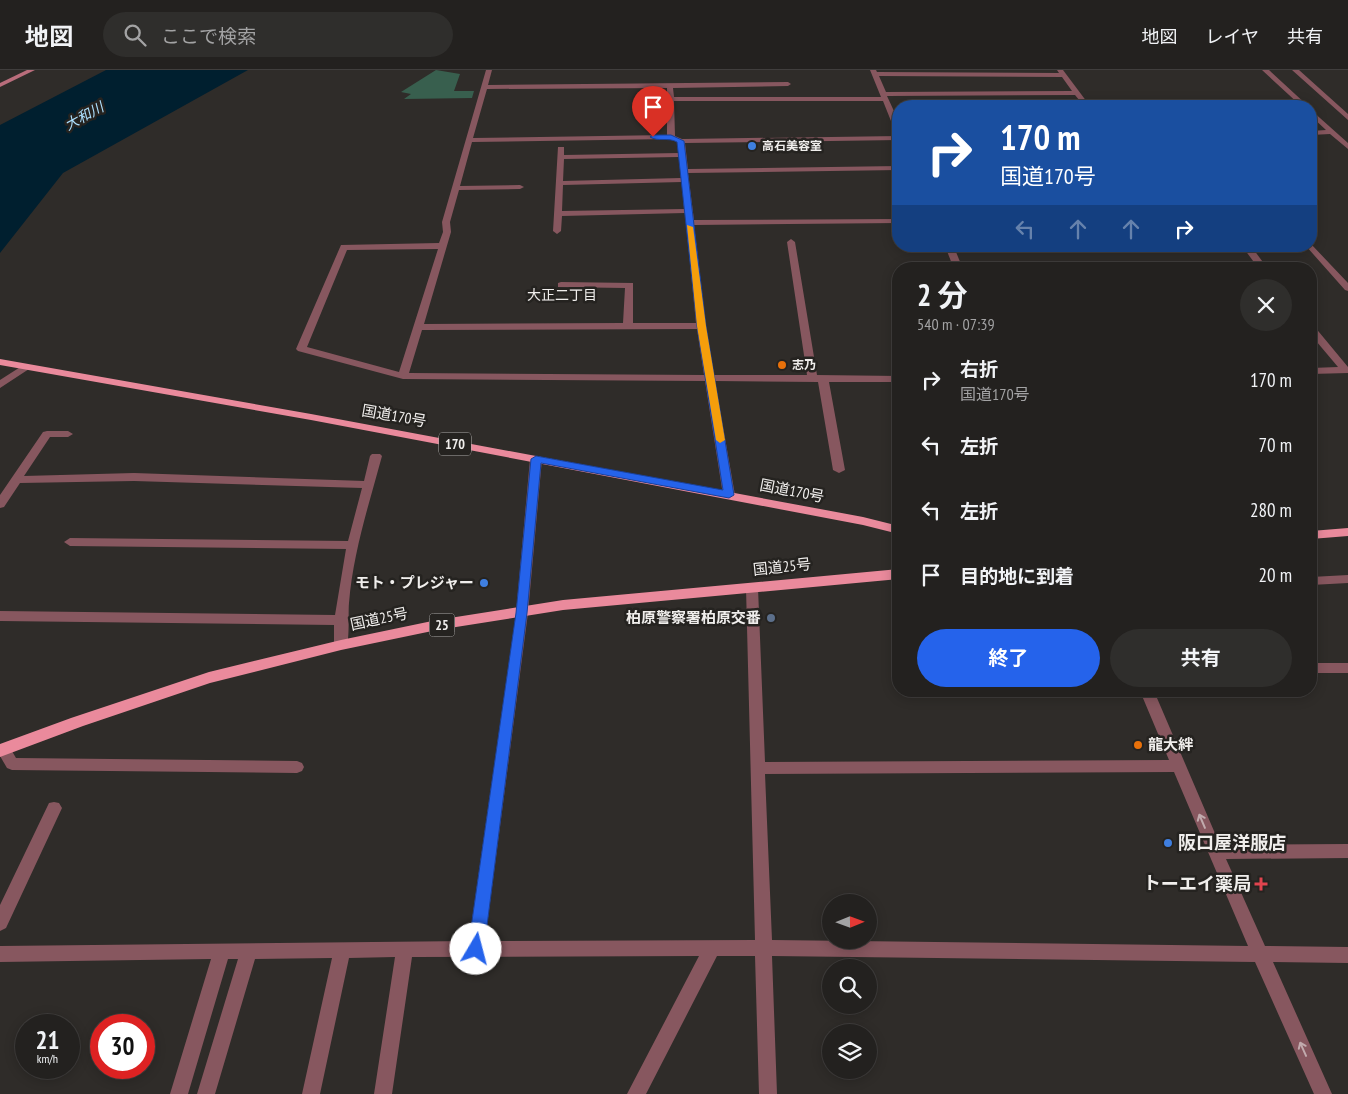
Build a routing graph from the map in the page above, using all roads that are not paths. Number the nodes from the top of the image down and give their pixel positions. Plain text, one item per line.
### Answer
1 (32, 70) edge
2 (489, 70) edge
3 (1265, 70) edge
4 (1295, 70) edge
5 (874, 72) edge
6 (1062, 73) edge
7 (788, 84) dead end
8 (0, 85) edge
9 (670, 86) junction
10 (484, 87) junction
11 (1078, 94) junction
12 (884, 96) junction
13 (670, 99) junction
14 (1082, 100) edge
15 (1298, 100) edge
16 (890, 109) joint
17 (892, 114) edge
18 (1317, 118) edge
19 (1348, 118) edge
20 (1317, 133) edge
21 (1333, 134) junction
22 (1348, 135) edge
23 (671, 137) junction
24 (892, 138) edge
25 (562, 139) junction
26 (468, 140) junction
27 (681, 141) junction
28 (1348, 147) edge
29 (682, 155) junction
30 (561, 157) junction
31 (892, 168) edge
32 (684, 176) junction
33 (560, 183) junction
34 (520, 187) dead end
35 (455, 188) junction
36 (687, 211) junction
37 (557, 214) junction
38 (892, 221) edge
39 (689, 223) junction
40 (556, 231) dead end
41 (791, 242) dead end
42 (443, 246) junction
43 (1251, 252) edge
44 (1315, 252) edge
45 (1259, 262) edge
46 (561, 285) dead end
47 (1348, 288) edge
48 (628, 326) junction
49 (702, 326) junction
50 (417, 327) junction
51 (1317, 335) edge
52 (5, 363) edge
53 (25, 367) junction
54 (1317, 371) edge
55 (1347, 371) edge
56 (403, 376) junction
57 (711, 378) junction
58 (818, 379) junction
59 (892, 379) edge
60 (0, 385) edge
61 (68, 434) dead end
62 (376, 456) dead end
63 (536, 459) junction
64 (839, 470) dead end
65 (16, 480) junction
66 (369, 485) junction
67 (729, 495) junction
68 (0, 504) edge
69 (892, 528) edge
70 (1348, 532) edge
71 (1317, 535) edge
72 (70, 542) dead end
73 (353, 544) junction
74 (892, 575) edge
75 (1348, 580) edge
76 (1317, 581) edge
77 (752, 588) junction
78 (522, 613) junction
79 (0, 616) edge
80 (340, 620) junction
81 (341, 645) junction
82 (1317, 668) edge
83 (1348, 668) edge
84 (1149, 697) edge
85 (2, 751) edge
86 (1178, 766) junction
87 (296, 767) dead end
88 (758, 768) junction
89 (54, 808) dead end
90 (1348, 851) edge
91 (1215, 852) junction
92 (0, 923) edge
93 (763, 948) junction
94 (476, 949) junction
95 (712, 949) junction
96 (342, 950) junction
97 (405, 950) junction
98 (249, 951) junction
99 (222, 952) junction
100 (0, 954) edge
101 (1348, 955) edge
102 (1261, 956) junction
103 (179, 1094) edge
104 (206, 1094) edge
105 (311, 1094) edge
106 (383, 1094) edge
107 (636, 1094) edge
108 (768, 1094) edge
109 (1323, 1094) edge

1 - 8 main road
2 - 10 street
3 - 15 street
4 - 19 street
5 - 6 street
5 - 12 street
6 - 11 street
7 - 9 street
9 - 10 street
9 - 13 street
10 - 26 street
11 - 12 street
11 - 14 street
12 - 13 street
12 - 16 street
13 - 23 street
16 - 17 street
18 - 21 street
20 - 21 street
21 - 22 street
21 - 28 street
23 - 25 street
23 - 27 street
24 - 27 street
25 - 26 street
25 - 30 street
26 - 35 street
27 - 29 street
29 - 30 street
29 - 32 street
30 - 33 street
31 - 32 street
32 - 33 street
32 - 36 street
33 - 37 street
34 - 35 street
35 - 42 street
36 - 37 street
36 - 39 street
37 - 40 street
38 - 39 street
39 - 49 street
41 - 58 street
42 - 50 street
42 - 56 street
43 - 45 street
44 - 47 street
46 - 48 street
48 - 49 street
48 - 50 street
49 - 57 street
50 - 56 street
51 - 55 street
52 - 53 highway, 国道170号 / 170
53 - 60 street
53 - 63 highway, 国道170号 / 170
54 - 55 street
56 - 57 street
57 - 58 street
57 - 67 street
58 - 59 street
58 - 64 street
61 - 65 street
62 - 66 street
63 - 67 highway, 国道170号 / 170
63 - 78 street
65 - 66 street
65 - 68 street
66 - 73 street
67 - 69 highway, 国道170号 / 170
70 - 71 highway
72 - 73 street
73 - 80 street
74 - 77 highway, 国道25号 / 25
75 - 76 street
77 - 78 highway, 国道25号 / 25
77 - 88 street
78 - 81 highway, 国道25号 / 25
78 - 94 street
79 - 80 street
80 - 81 street
81 - 85 highway, 国道25号 / 25
82 - 83 street
84 - 86 street
85 - 87 street
86 - 88 street
91 -> 86 street
88 - 93 street
89 - 92 street
90 - 91 street
91 - 102 street
93 - 95 street
93 - 102 street
93 - 108 street
94 - 95 street
94 - 97 street
95 - 107 street
96 - 97 street
96 - 98 street
96 - 105 street
97 - 106 street
98 - 99 street
98 - 104 street
99 - 100 street
99 - 103 street
101 - 102 street
109 -> 102 street

